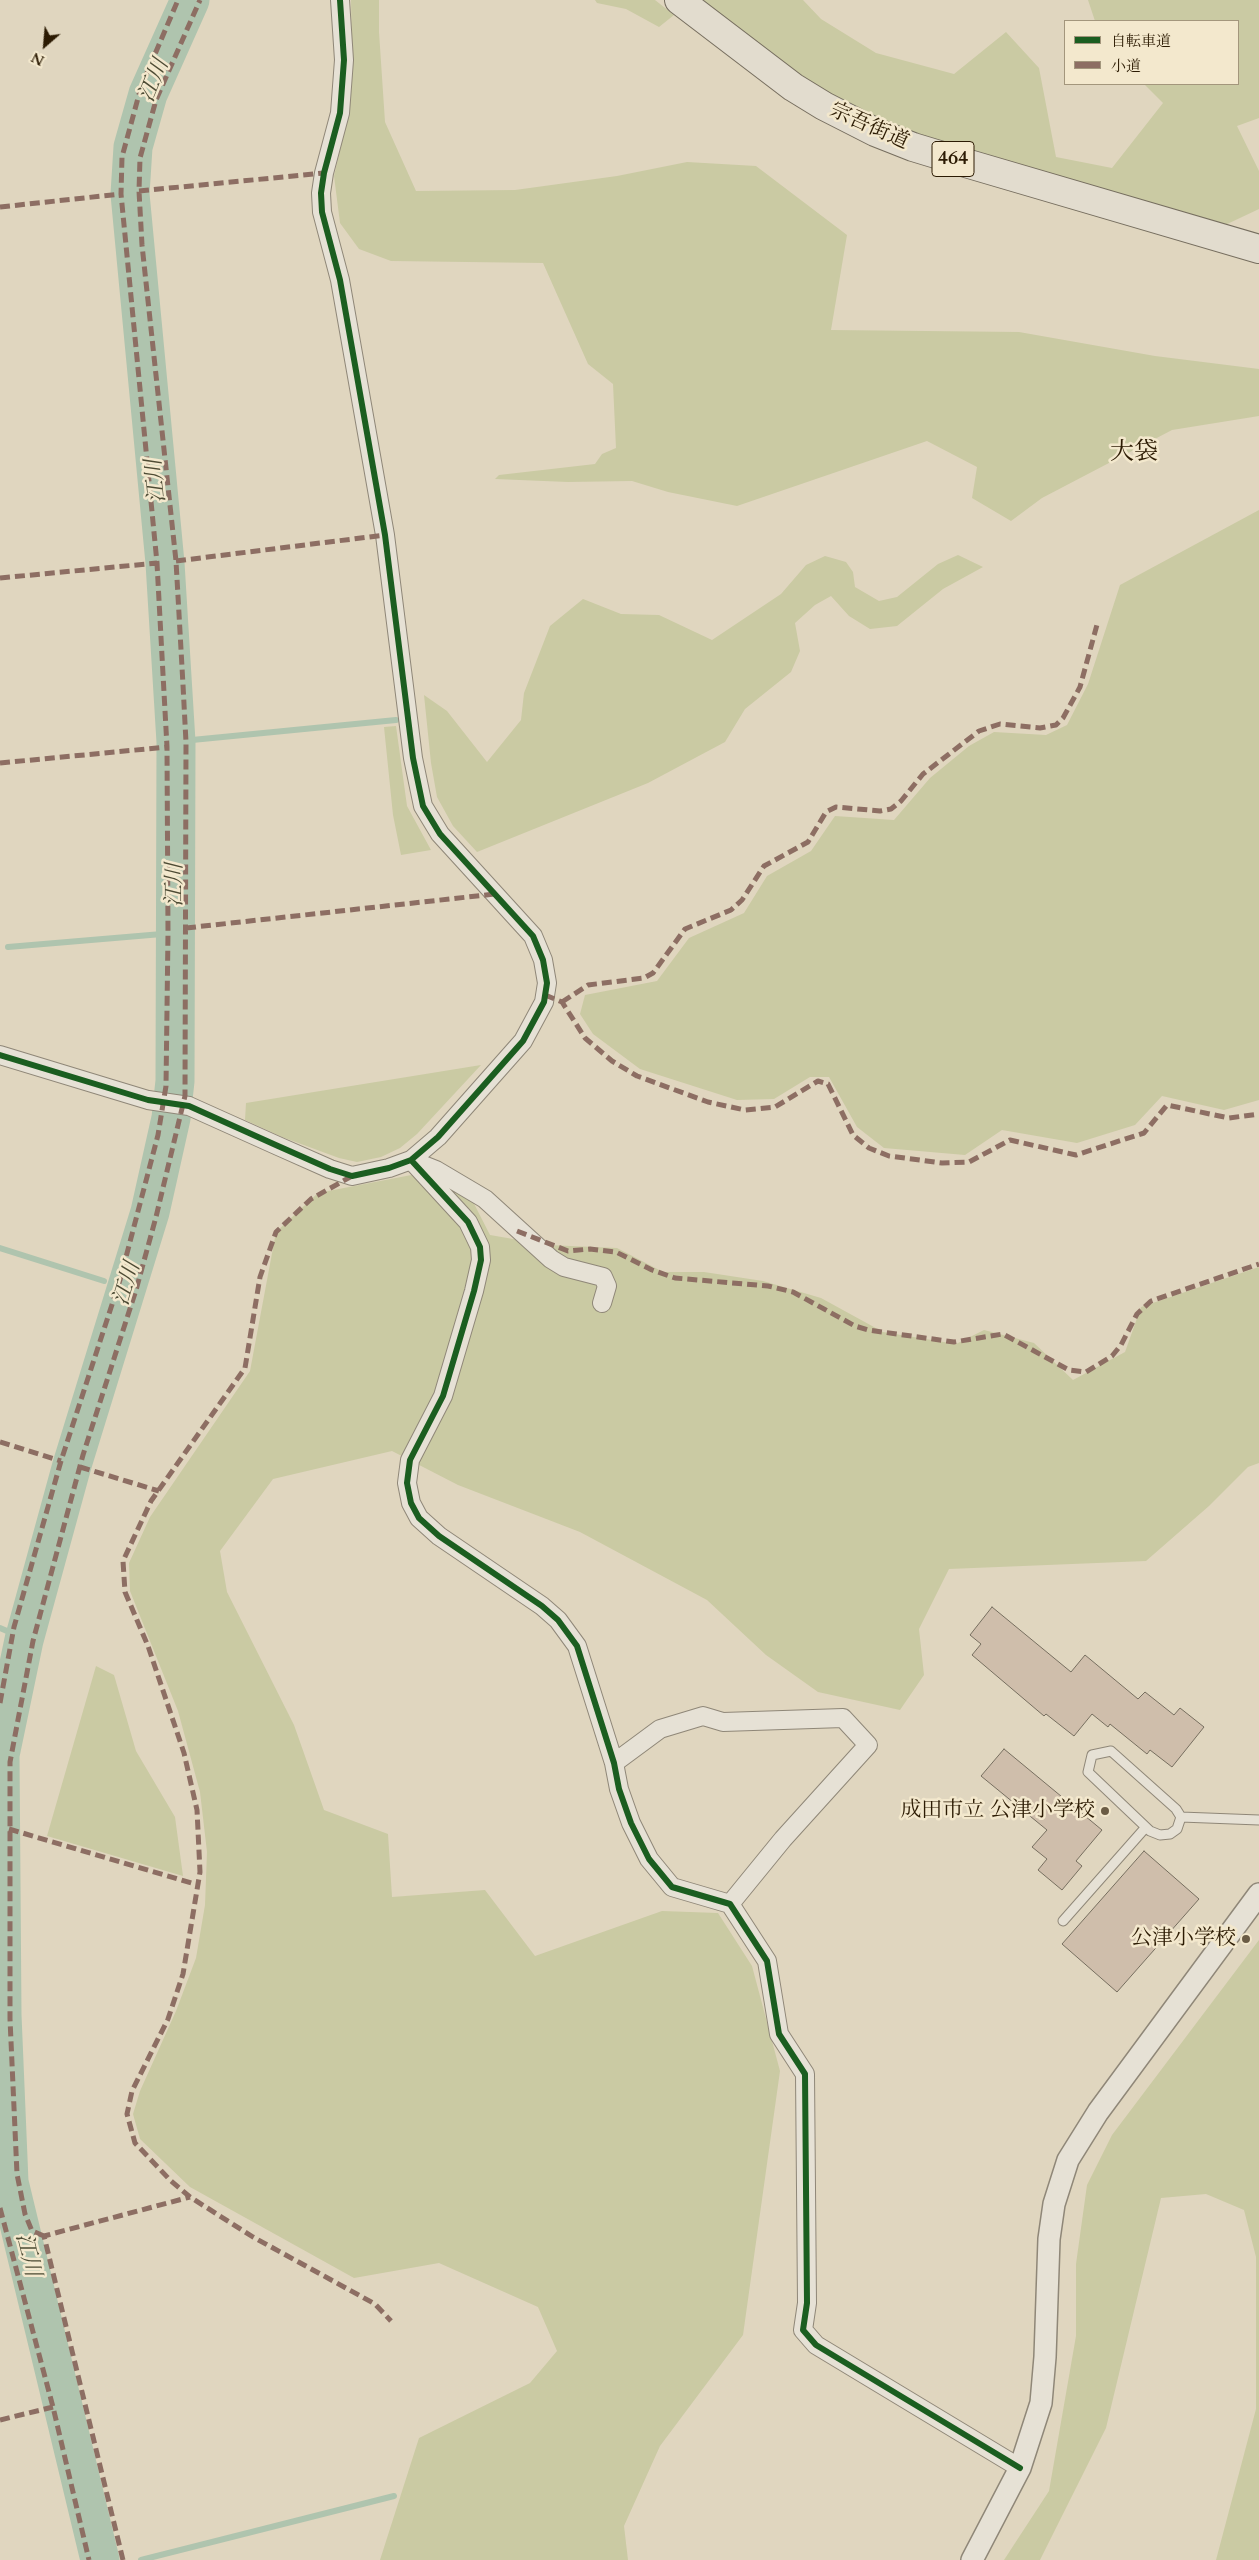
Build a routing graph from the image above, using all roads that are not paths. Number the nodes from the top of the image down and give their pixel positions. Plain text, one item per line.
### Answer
1 (340, 0) edge
2 (679, 0) edge
3 (1259, 249) edge
4 (0, 1055) edge
5 (411, 1160) junction
6 (602, 1303) dead end
7 (614, 1763) junction
8 (1181, 1817) junction
9 (1259, 1820) edge
10 (1146, 1827) junction
11 (1259, 1894) edge
12 (730, 1904) junction
13 (1063, 1921) dead end
14 (1020, 2468) junction
15 (972, 2560) edge

1 - 5 street
2 - 3 highway, 宗吾街道 / 464
4 - 5 street
5 - 6 street
5 - 7 street
7 - 12 street
7 - 12 street
8 - 9 lane
8 - 10 lane
8 - 10 lane
10 - 13 lane
11 - 14 street
12 - 14 street
14 - 15 street

